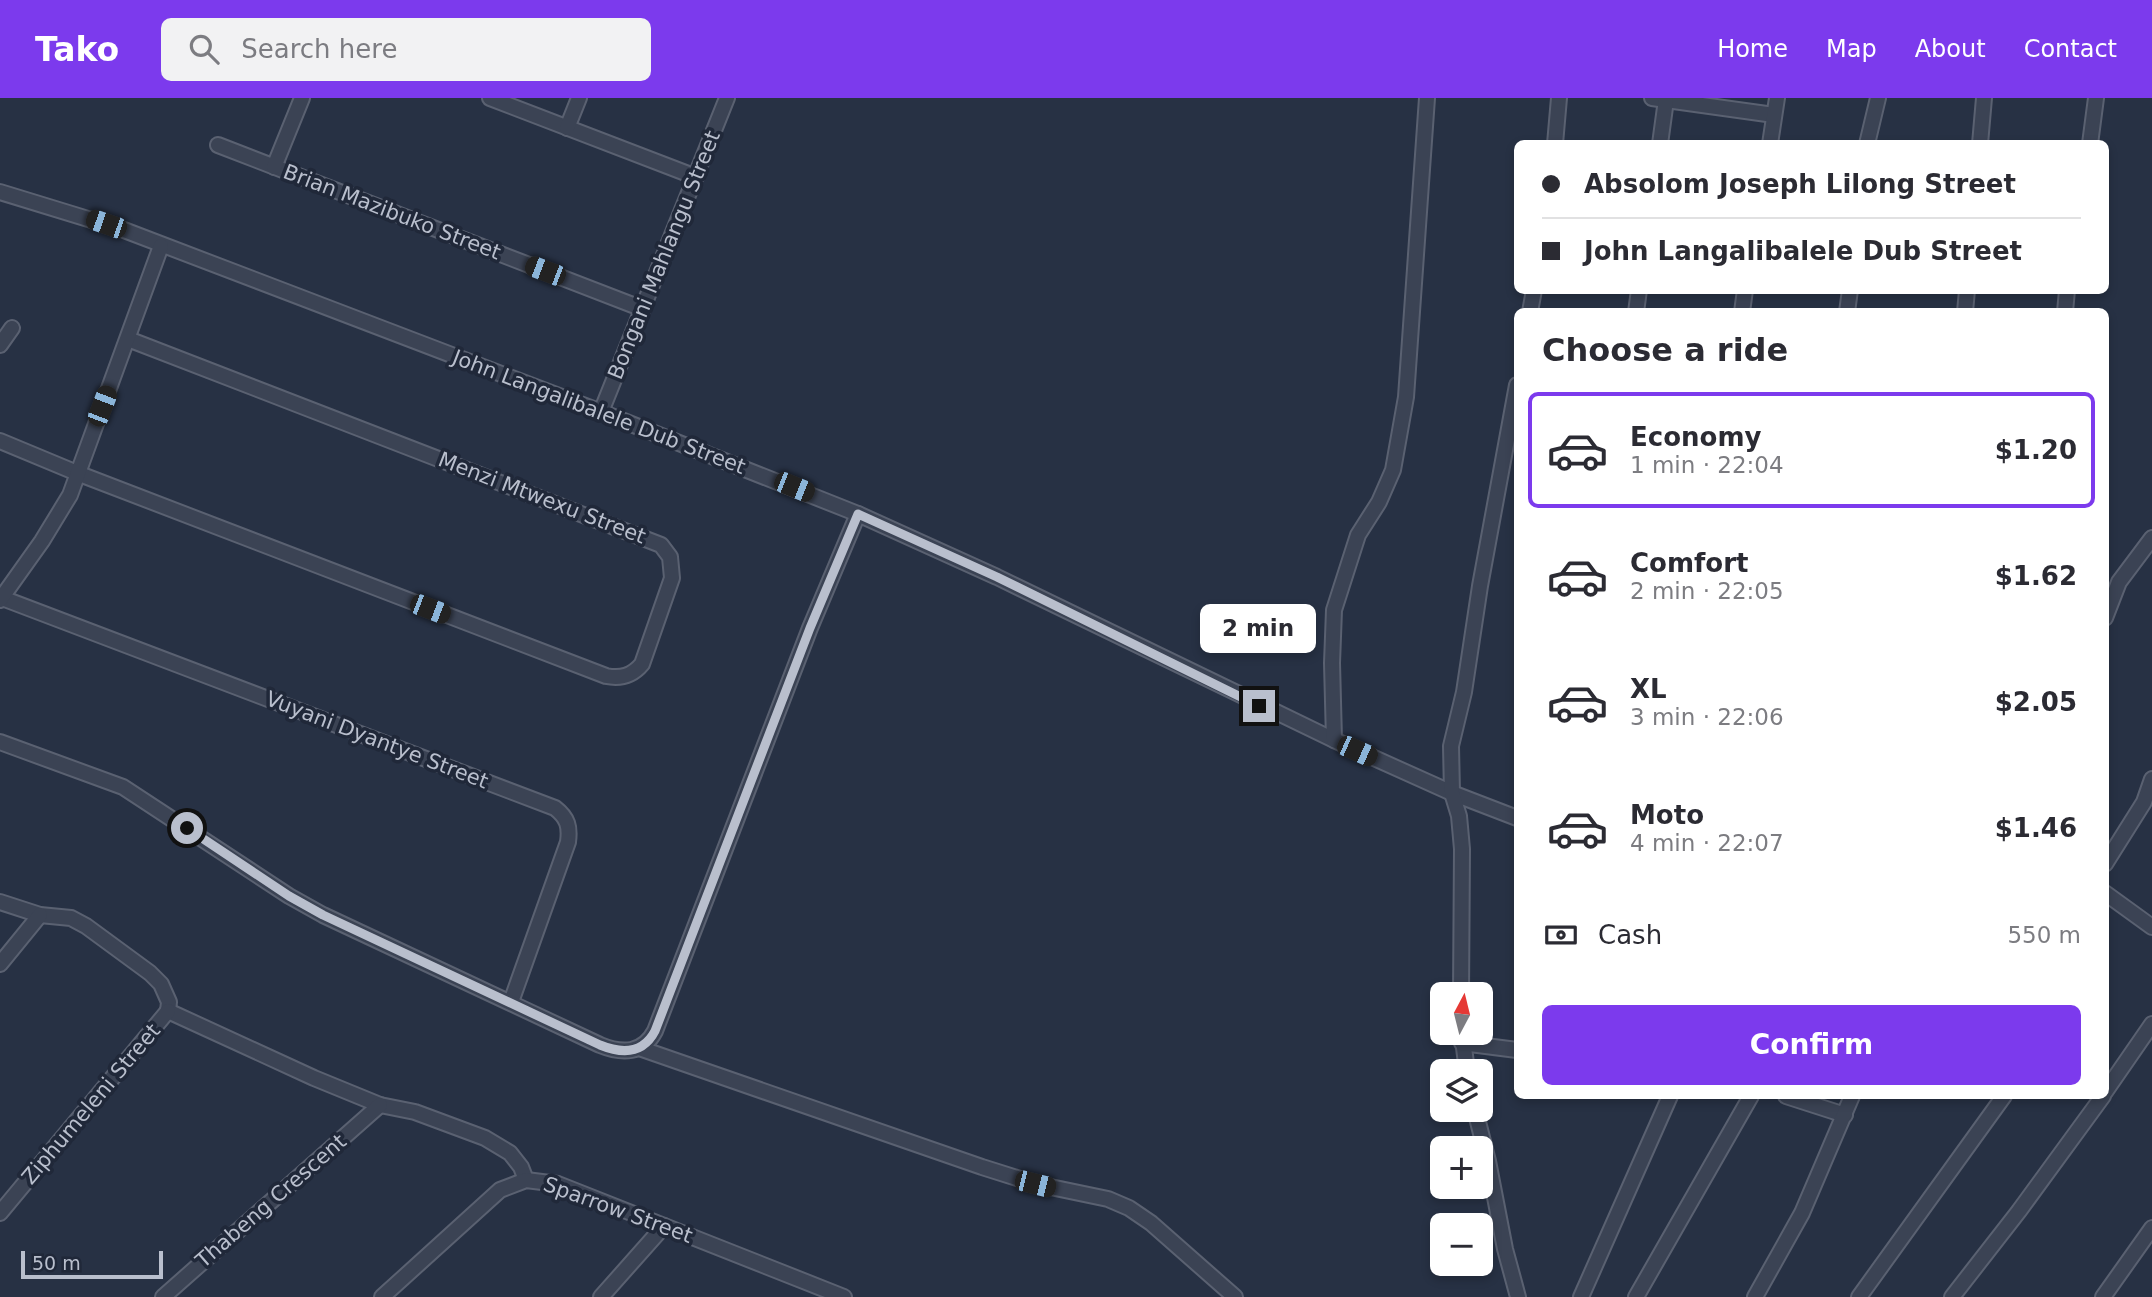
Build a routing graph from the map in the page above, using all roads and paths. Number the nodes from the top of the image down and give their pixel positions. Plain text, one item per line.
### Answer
1 (302, 98) edge
2 (491, 98) edge
3 (579, 98) edge
4 (727, 98) edge
5 (1427, 98) edge
6 (1559, 98) edge
7 (1777, 98) edge
8 (1878, 98) edge
9 (1984, 98) edge
10 (2096, 98) edge
11 (1659, 99) edge
12 (1774, 115) junction
13 (567, 128) junction
14 (1555, 140) edge
15 (1660, 140) edge
16 (1770, 140) edge
17 (1868, 140) edge
18 (1980, 140) edge
19 (2091, 140) edge
20 (218, 145) dead end
21 (274, 167) junction
22 (696, 177) junction
23 (0, 192) edge
24 (161, 246) junction
25 (643, 309) junction
26 (12, 328) dead end
27 (128, 339) junction
28 (0, 345) edge
29 (1514, 401) edge
30 (601, 412) junction
31 (0, 441) edge
32 (77, 473) junction
33 (858, 514) junction
34 (2152, 538) edge
35 (1, 599) edge
36 (2109, 608) edge
37 (1334, 740) junction
38 (0, 742) edge
39 (2152, 779) edge
40 (1452, 793) junction
41 (2148, 799) edge
42 (1514, 817) edge
43 (2109, 858) edge
44 (2109, 896) edge
45 (0, 902) edge
46 (40, 915) junction
47 (2152, 927) edge
48 (0, 964) edge
49 (1461, 982) edge
50 (511, 1002) junction
51 (168, 1011) junction
52 (2152, 1024) edge
53 (1493, 1045) edge
54 (639, 1048) junction
55 (1514, 1049) edge
56 (2110, 1077) edge
57 (1669, 1099) edge
58 (1749, 1099) edge
59 (1795, 1099) edge
60 (1851, 1099) edge
61 (2002, 1099) edge
62 (2100, 1099) edge
63 (380, 1105) junction
64 (1845, 1115) junction
65 (1478, 1122) edge
66 (526, 1180) junction
67 (0, 1213) edge
68 (664, 1226) junction
69 (2152, 1228) edge
70 (163, 1297) edge
71 (382, 1297) edge
72 (601, 1297) edge
73 (844, 1297) edge
74 (1236, 1297) edge
75 (1518, 1297) edge
76 (1581, 1297) edge
77 (1636, 1297) edge
78 (1755, 1297) edge
79 (1859, 1297) edge
80 (1952, 1297) edge
81 (2103, 1297) edge

1 - 21 street
2 - 13 street
3 - 13 street
4 - 22 street, Bongani Mahlangu Street
5 - 37 street
6 - 14 street
7 - 12 street
8 - 17 street
9 - 18 street
10 - 19 street
11 - 12 street
11 - 15 street
12 - 16 street
13 - 22 street
20 - 21 street, Brian Mazibuko Street
21 - 25 street, Brian Mazibuko Street
22 - 25 street, Bongani Mahlangu Street
23 - 24 street, John Langalibalele Dub Street
24 - 27 street
24 - 30 street, John Langalibalele Dub Street
25 - 30 street, Bongani Mahlangu Street
26 - 28 street
27 - 32 street
27 - 32 street, Menzi Mtwexu Street
29 - 40 street
30 - 33 street, John Langalibalele Dub Street
31 - 32 street
32 - 35 street
33 - 37 street, John Langalibalele Dub Street
33 - 54 street
34 - 36 street
35 - 50 street, Vuyani Dyantye Street
37 - 40 street, John Langalibalele Dub Street
38 - 50 street
39 - 41 street
40 - 42 street, John Langalibalele Dub Street
40 - 49 street
41 - 43 street
44 - 47 street
45 - 46 street
46 - 48 street
46 - 51 street
50 - 54 street
51 - 63 street, Ziphumeleni Street
51 - 67 street, Ziphumeleni Street
52 - 56 street
53 - 55 street
54 - 74 street
57 - 76 street
58 - 77 street
59 - 64 street
60 - 64 street
61 - 79 street
62 - 80 street
63 - 66 street, Ziphumeleni Street
63 - 70 street, Thabeng Crescent
64 - 78 street
65 - 75 street
66 - 68 street, Sparrow Street
66 - 71 street, Sparrow Street
68 - 72 street
68 - 73 street, Sparrow Street
69 - 81 street

